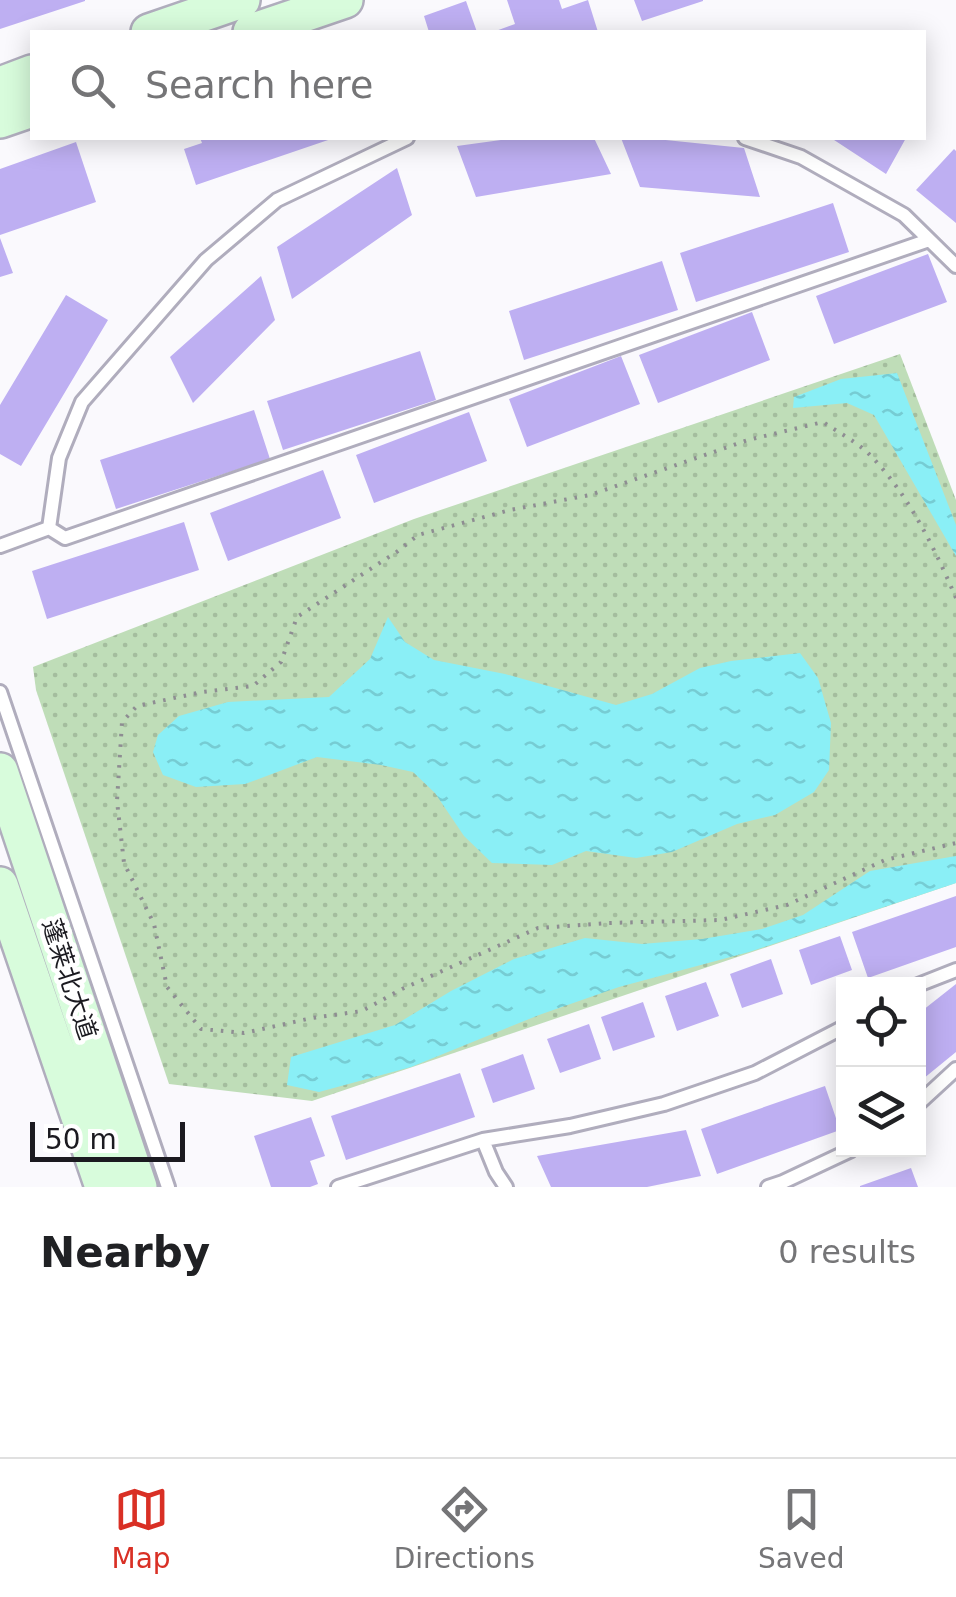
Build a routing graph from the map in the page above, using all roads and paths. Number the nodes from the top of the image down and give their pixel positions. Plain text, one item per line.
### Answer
1 (242, 0) edge
2 (344, 0) edge
3 (155, 30) edge
4 (258, 30) edge
5 (30, 75) edge
6 (0, 85) edge
7 (30, 110) edge
8 (0, 120) edge
9 (403, 140) edge
10 (751, 140) edge
11 (929, 240) junction
12 (956, 266) edge
13 (49, 528) junction
14 (0, 546) edge
15 (956, 598) edge
16 (0, 692) edge
17 (0, 771) edge
18 (956, 843) edge
19 (0, 885) edge
20 (956, 970) edge
21 (926, 983) edge
22 (836, 1030) edge
23 (956, 1068) edge
24 (926, 1096) edge
25 (483, 1140) junction
26 (836, 1157) edge
27 (103, 1187) edge
28 (139, 1187) edge
29 (168, 1187) edge
30 (338, 1187) edge
31 (506, 1187) edge
32 (768, 1187) edge

1 - 3 main road
2 - 4 main road
5 - 6 main road
7 - 8 main road
9 - 13 lane
10 - 11 lane
11 - 12 lane
11 - 13 lane
13 - 14 lane
15 - 18 path
16 - 29 lane
17 - 28 main road, 蓬莱北大道
19 - 27 main road, 蓬莱北大道
20 - 21 lane
22 - 25 lane
23 - 24 lane
25 - 30 lane
25 - 31 lane
26 - 32 lane

